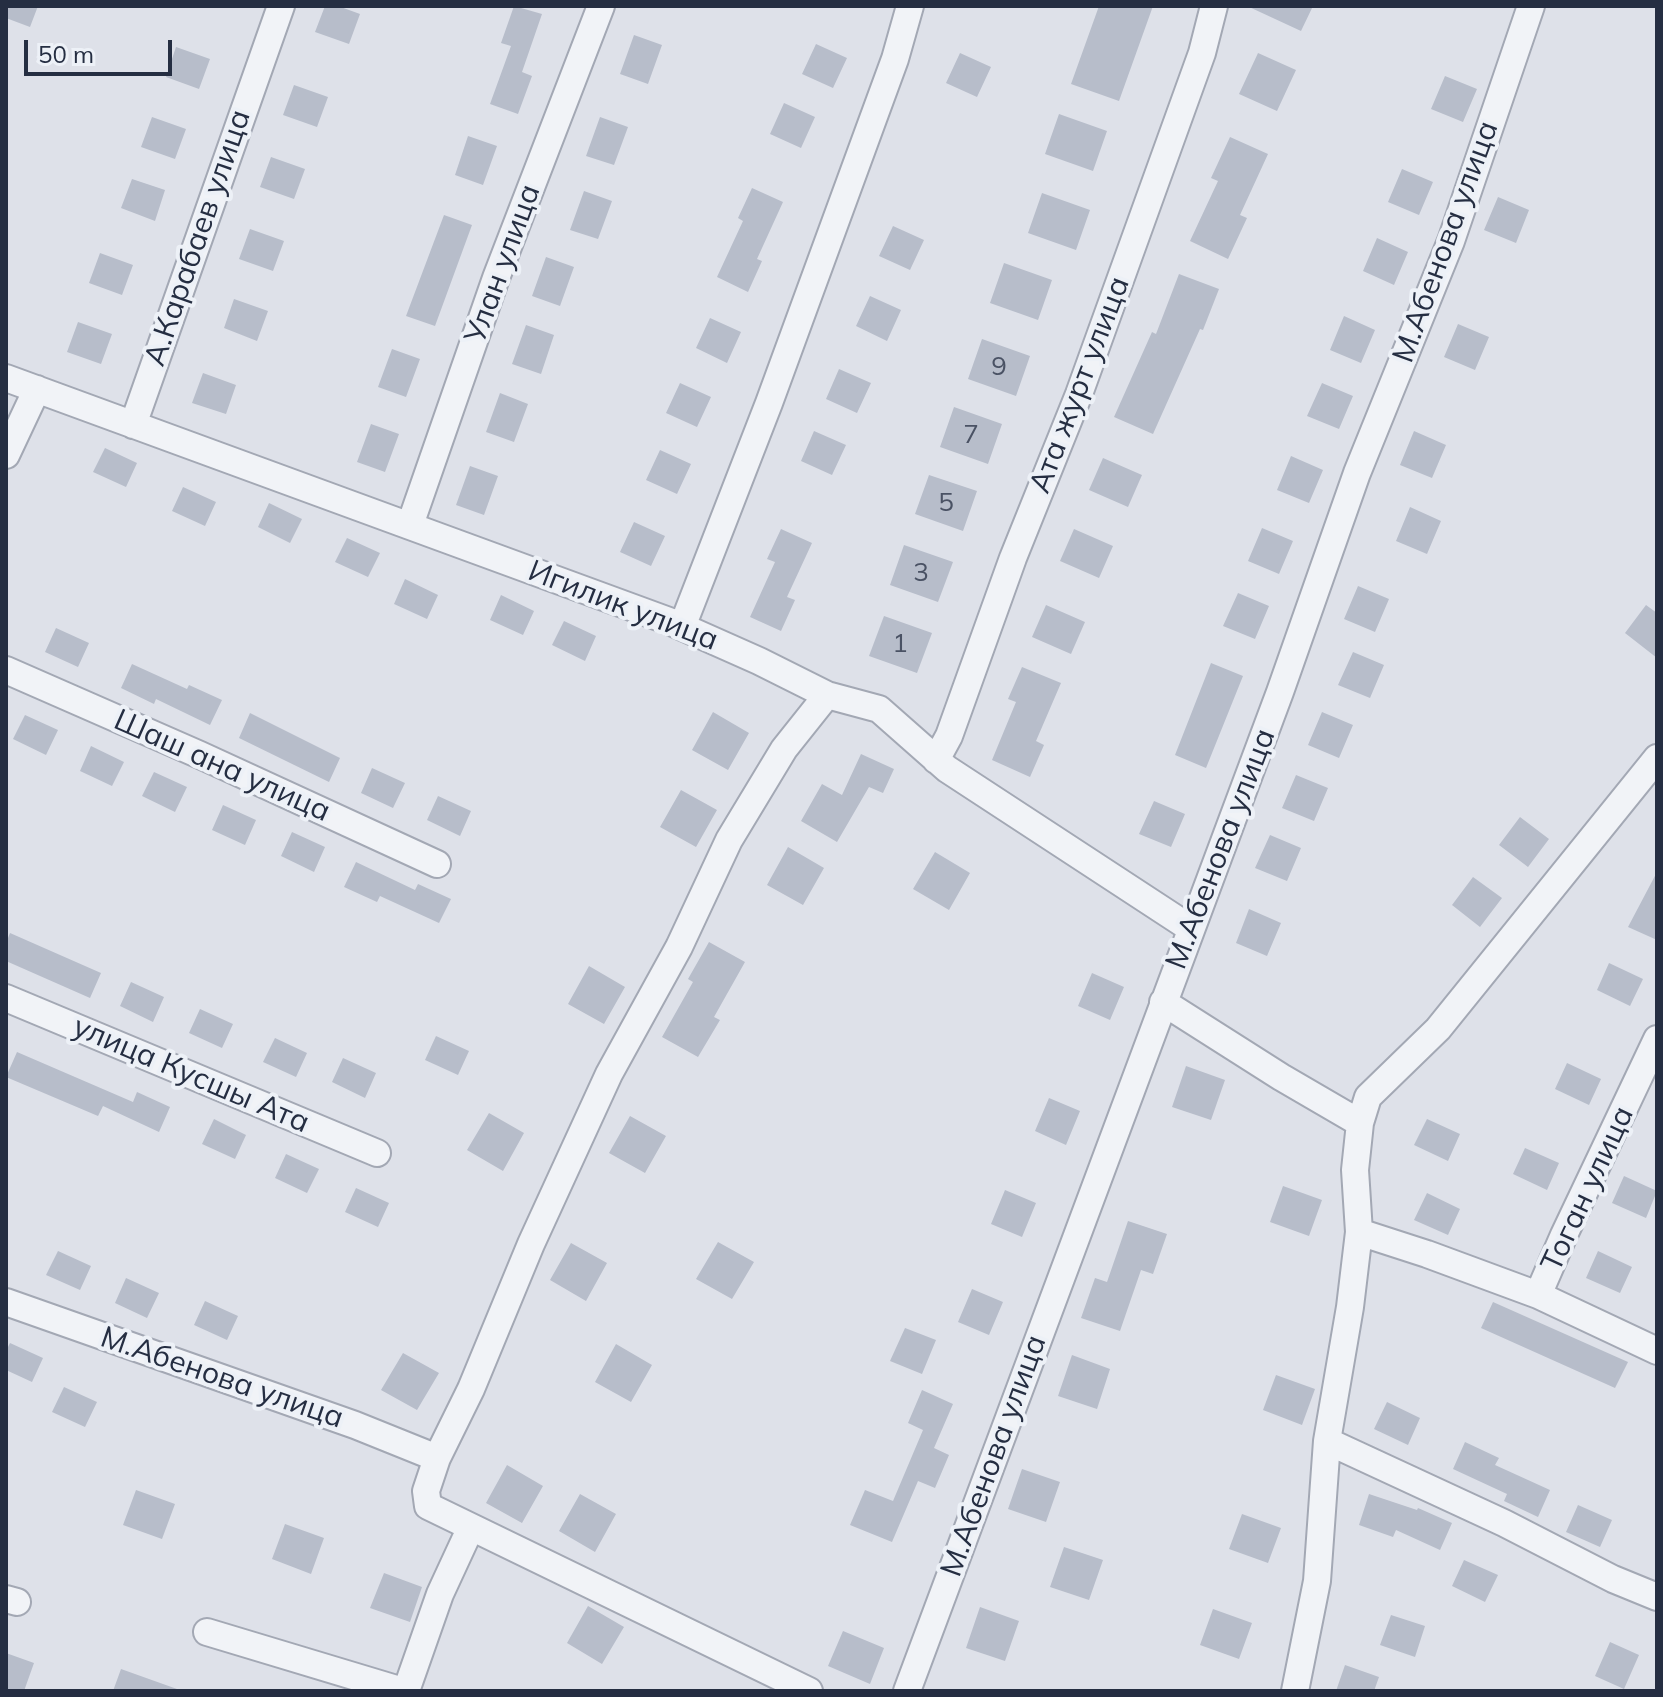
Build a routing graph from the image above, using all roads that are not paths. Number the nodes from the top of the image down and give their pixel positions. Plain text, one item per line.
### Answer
1 (281, 6) edge
2 (601, 6) edge
3 (910, 6) edge
4 (1214, 6) edge
5 (1531, 6) edge
6 (6, 378) edge
7 (37, 389) junction
8 (133, 425) junction
9 (6, 455) edge
10 (410, 525) junction
11 (682, 627) junction
12 (6, 670) edge
13 (827, 695) junction
14 (1657, 758) edge
15 (936, 760) junction
16 (437, 864) dead end
17 (1190, 928) junction
18 (6, 998) edge
19 (1163, 1002) junction
20 (1657, 1039) edge
21 (1360, 1123) junction
22 (377, 1153) dead end
23 (1359, 1232) junction
24 (1538, 1295) junction
25 (6, 1302) edge
26 (1657, 1351) edge
27 (1327, 1441) junction
28 (437, 1458) junction
29 (471, 1527) junction
30 (1657, 1597) edge
31 (207, 1632) dead end
32 (404, 1691) edge
33 (809, 1691) edge
34 (907, 1691) edge
35 (1295, 1691) edge

1 - 8 street, А.Карабаев улица
2 - 10 street, Улан улица
3 - 11 street
4 - 15 street, Ата журт улица
5 - 17 street, М.Абенова улица
6 - 7 street, Игилик улица
7 - 8 street, Игилик улица
7 - 9 street
8 - 10 street, Игилик улица
10 - 11 street, Игилик улица
11 - 13 street, Игилик улица
12 - 16 street, Шаш ана улица
13 - 15 street, Игилик улица
13 - 28 street
14 - 21 street
15 - 17 street, Игилик улица
17 - 19 street, М.Абенова улица
18 - 22 street, улица Кусшы Ата
19 - 21 street
19 - 34 street, М.Абенова улица
20 - 24 street, Тоган улица
21 - 23 street
23 - 24 street, Тоган улица
23 - 27 street
24 - 26 street, Тоган улица
25 - 28 street, М.Абенова улица
27 - 30 street
27 - 35 street
28 - 29 street
29 - 32 street
29 - 33 street
31 - 32 street

